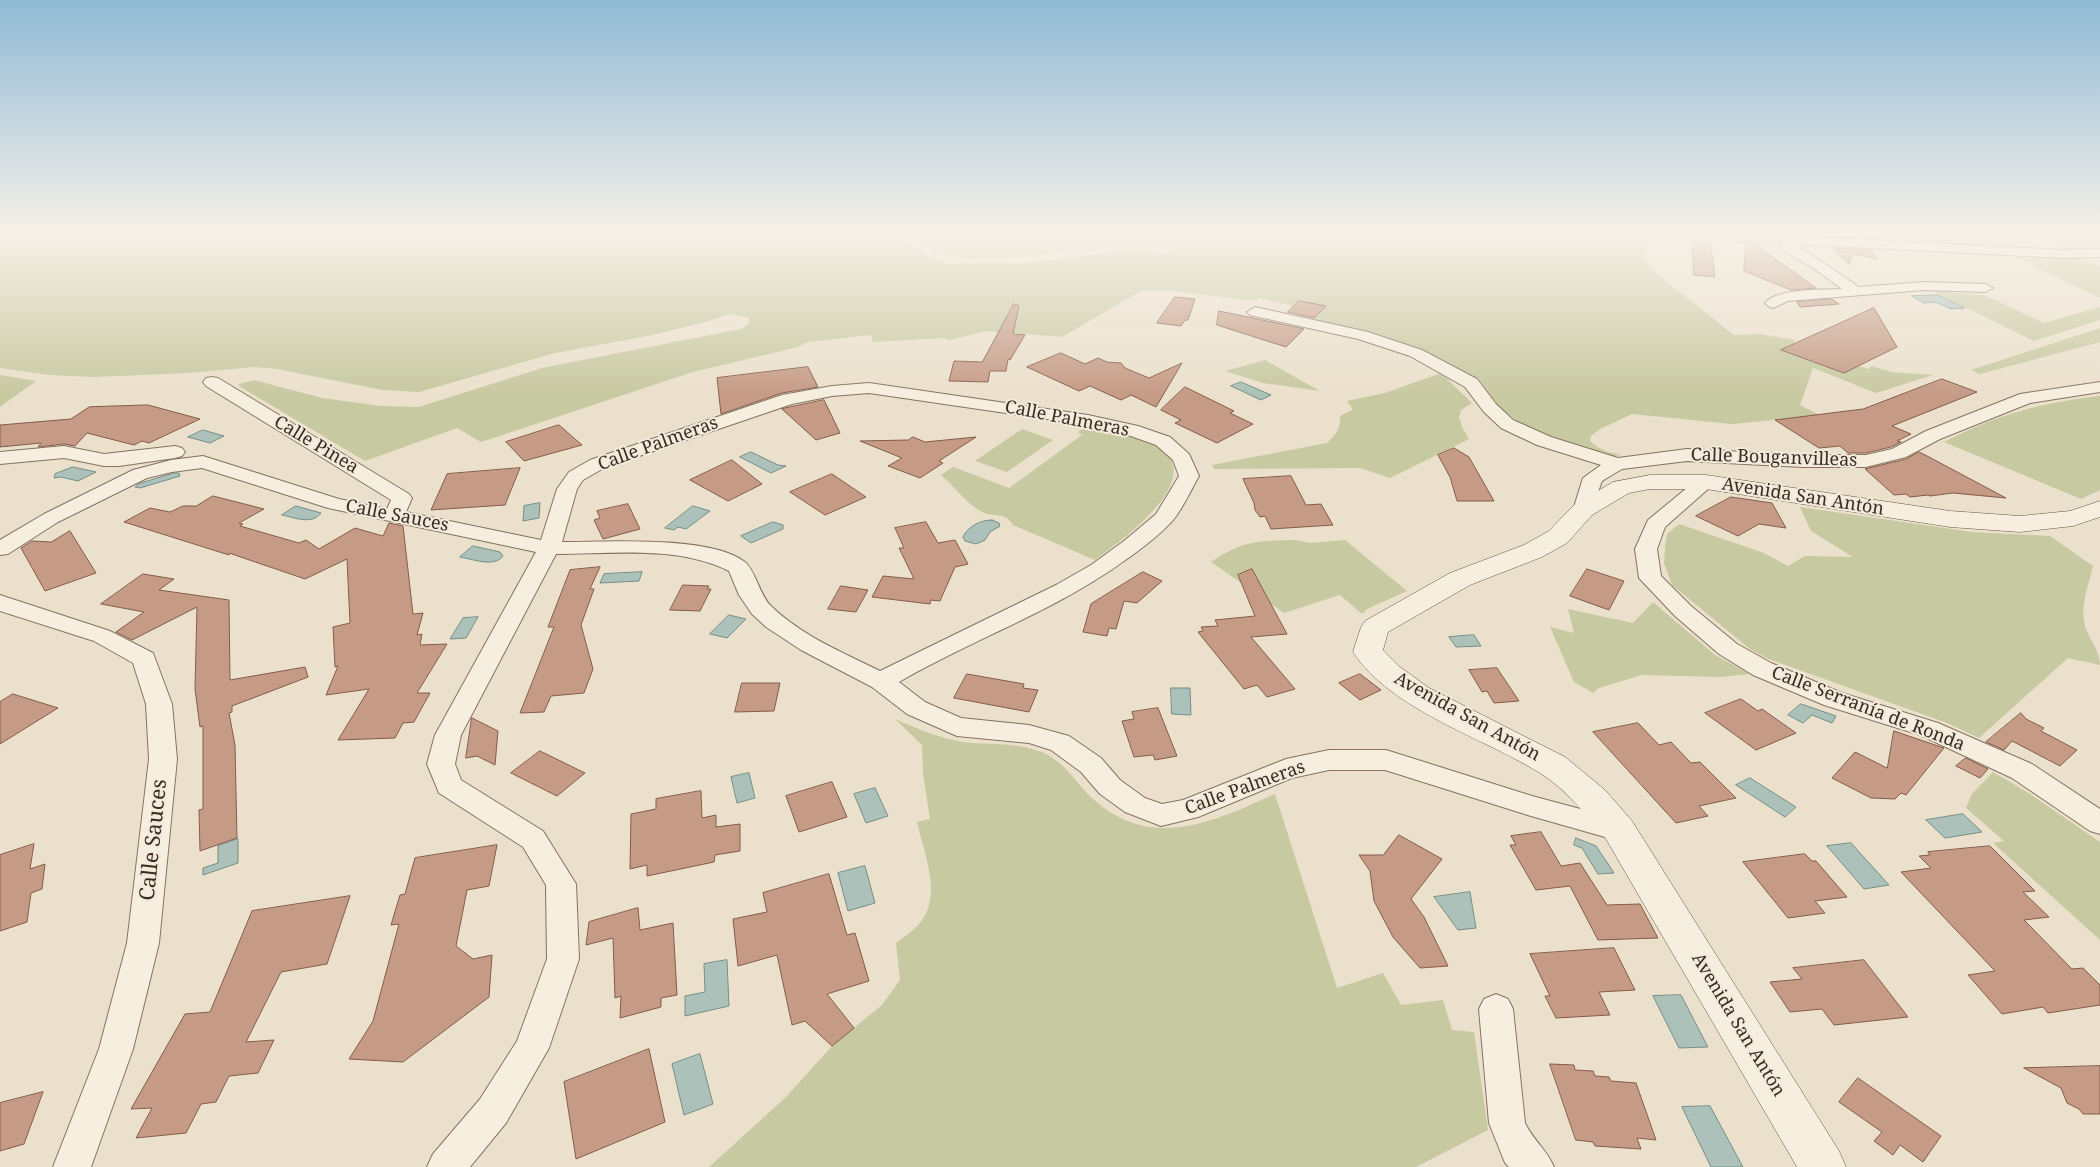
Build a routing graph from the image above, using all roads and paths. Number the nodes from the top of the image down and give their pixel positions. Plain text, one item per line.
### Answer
1 (1848, 286) edge
2 (1919, 286) edge
3 (1938, 286) edge
4 (1986, 288) dead end
5 (1856, 292) junction
6 (1773, 303) dead end
7 (1254, 312) dead end
8 (212, 382) dead end
9 (2100, 388) edge
10 (0, 458) edge
11 (203, 462) junction
12 (1617, 464) junction
13 (1706, 482) junction
14 (1583, 510) junction
15 (2100, 510) edge
16 (393, 515) junction
17 (549, 548) junction
18 (0, 549) edge
19 (0, 602) edge
20 (881, 681) junction
21 (2100, 822) edge
22 (1619, 830) junction
23 (1496, 1009) dead end
24 (72, 1167) edge
25 (446, 1167) edge
26 (1535, 1167) edge
27 (1823, 1167) edge

1 - 5 street
2 - 5 street
3 - 4 street
5 - 6 street
7 - 12 street
8 - 16 street, Calle Pinea
9 - 12 street, Calle Bouganvilleas
10 - 11 street
11 - 16 street, Calle Sauces
11 - 18 street, Calle Sauces
12 - 14 street, Calle Bouganvilleas
13 - 14 street, Avenida San Antón
13 - 15 street, Avenida San Antón
13 - 21 street, Calle Serranía de Ronda
14 - 22 street, Avenida San Antón
16 - 17 street, Calle Sauces
17 - 20 street, Calle Sauces
17 - 20 street, Calle Palmeras
17 - 25 street, Calle Palmeras
19 - 24 street, Calle Sauces
20 - 22 street, Calle Palmeras
22 - 27 street, Avenida San Antón
23 - 26 street

